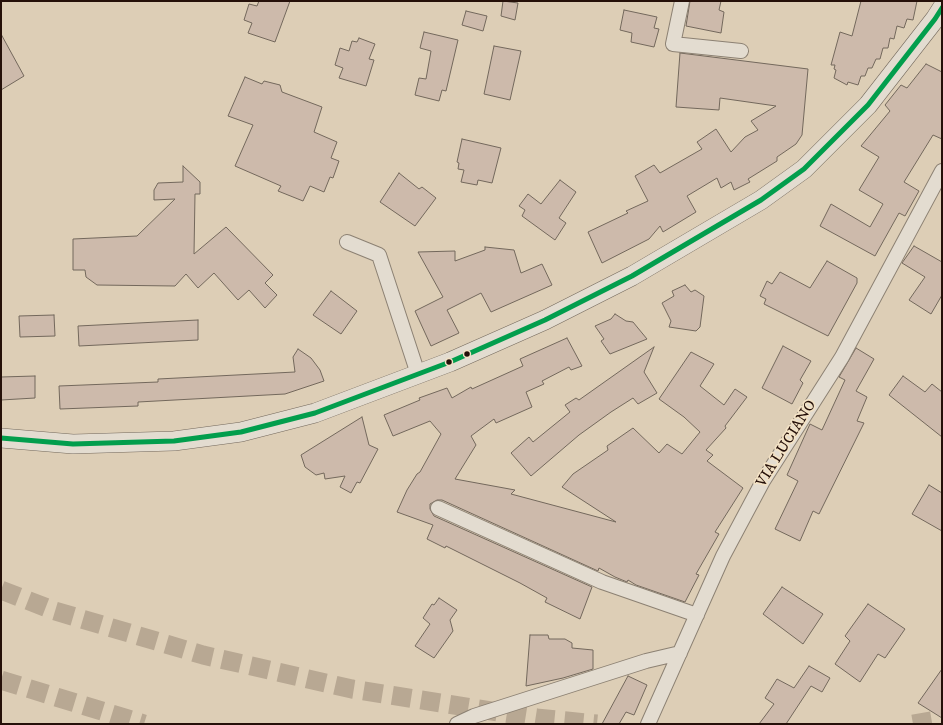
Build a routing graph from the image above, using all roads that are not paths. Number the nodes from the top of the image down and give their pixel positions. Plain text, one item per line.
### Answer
1 (682, 1) edge
2 (942, 8) edge
3 (740, 51) dead end
4 (942, 172) edge
5 (347, 242) dead end
6 (418, 374) junction
7 (1, 438) edge
8 (438, 508) dead end
9 (697, 615) junction
10 (680, 653) junction
11 (457, 724) edge
12 (648, 724) edge

1 - 3 street
2 - 6 main road
4 - 9 street, VIA LUCIANO
5 - 6 street
6 - 7 main road
8 - 9 street
9 - 10 street, VIA LUCIANO
10 - 11 street
10 - 12 street, VIA LUCIANO

